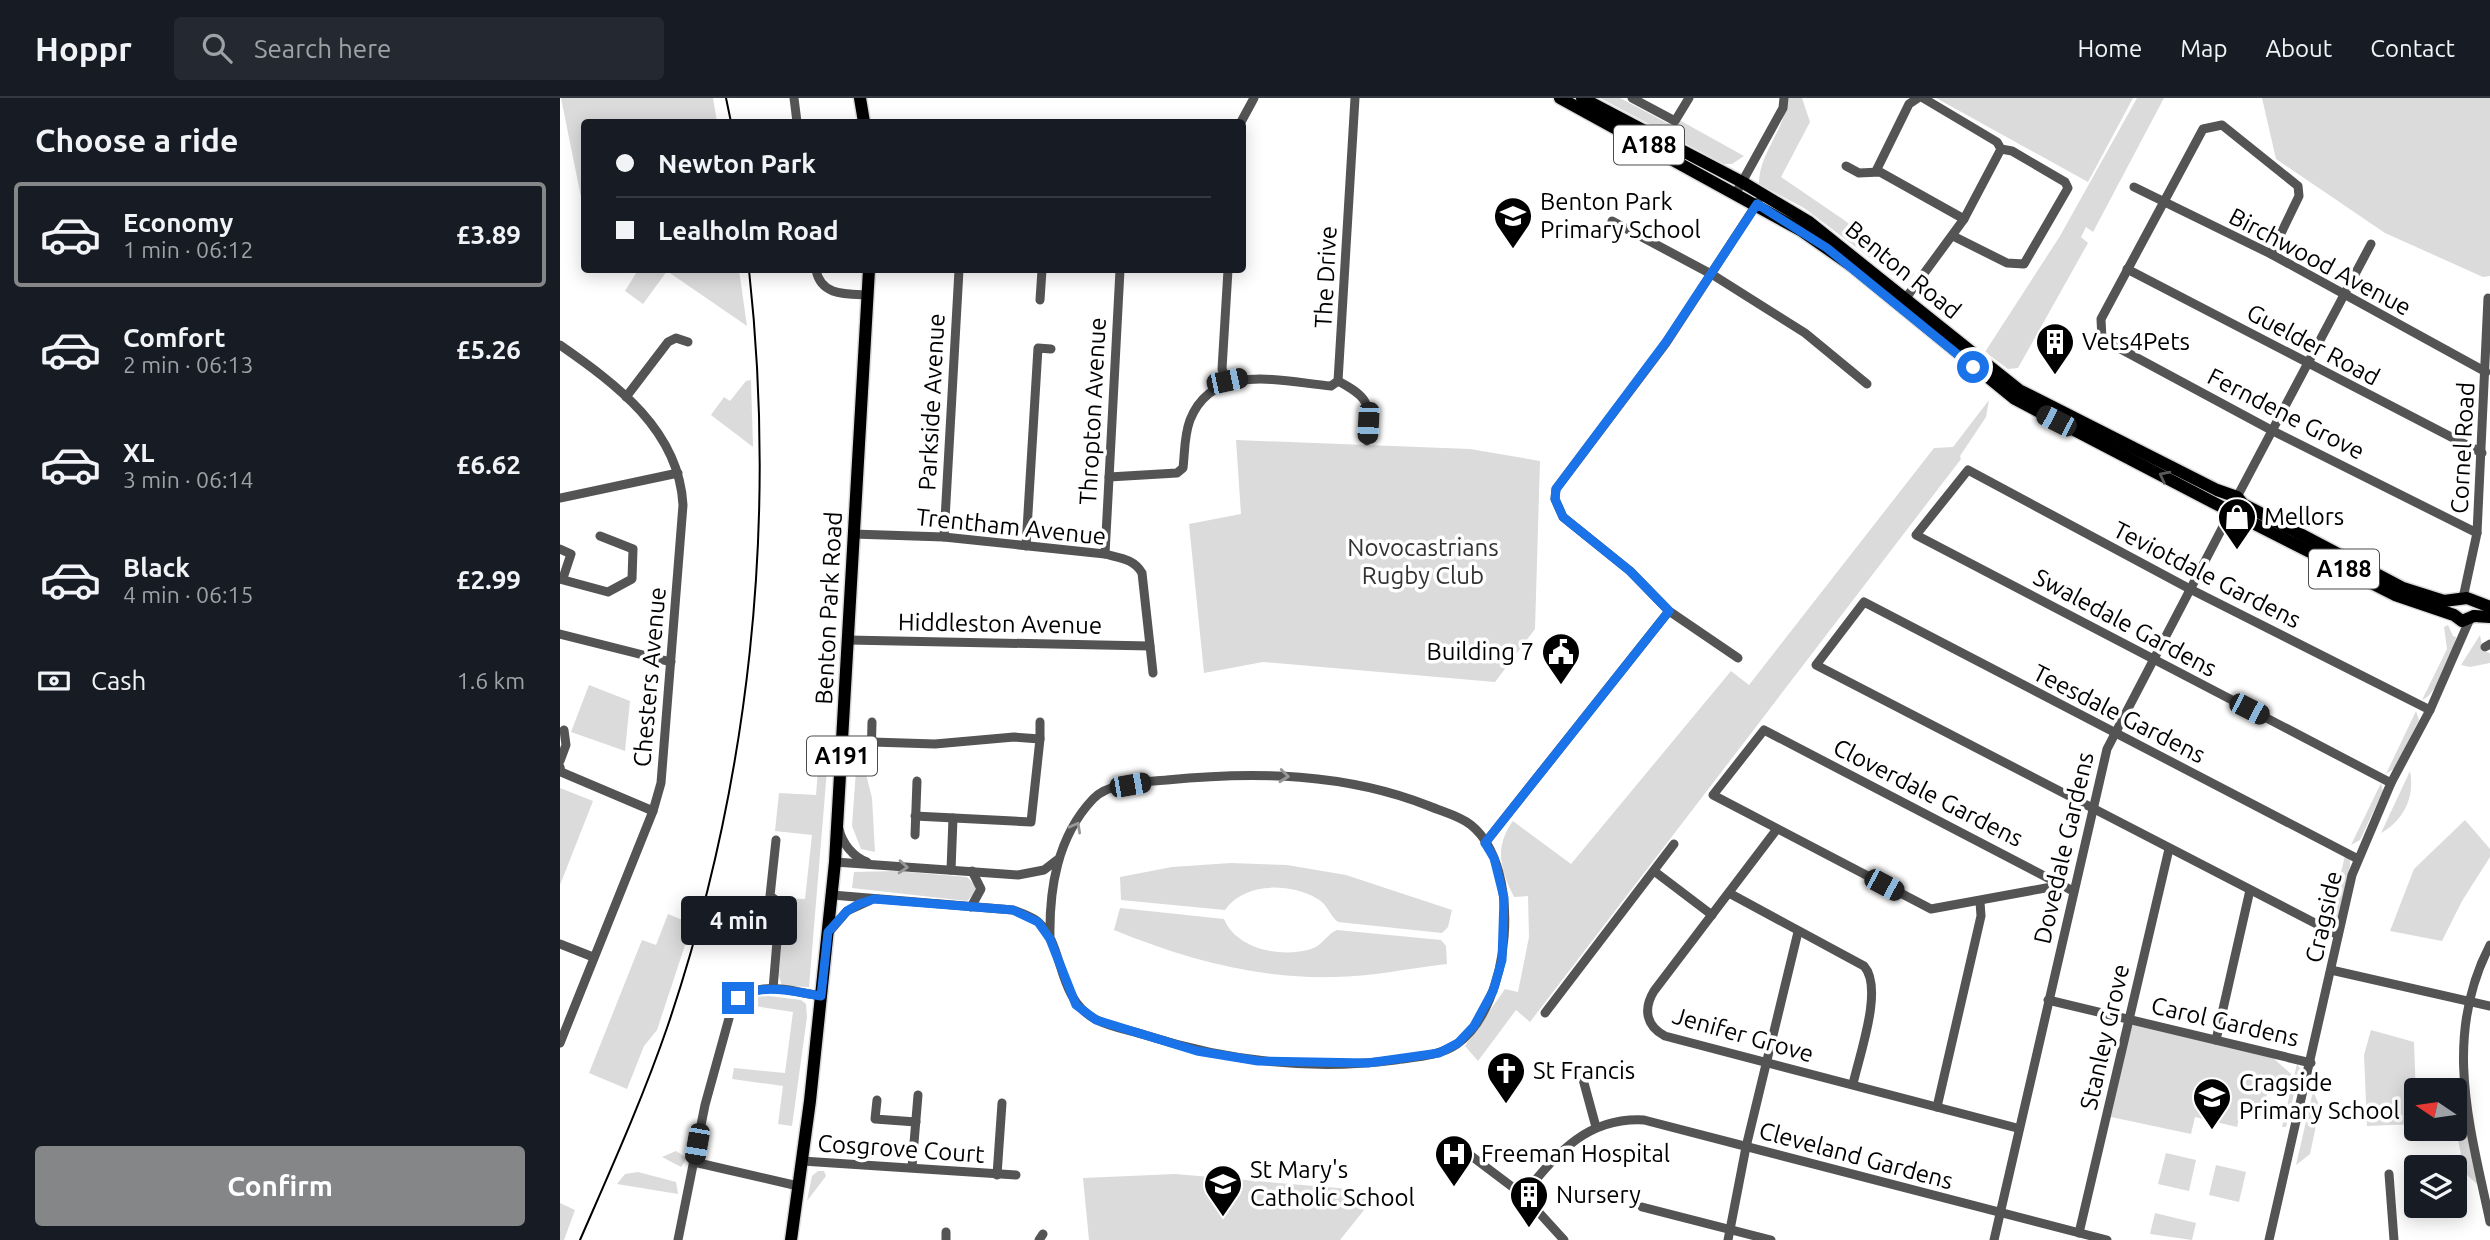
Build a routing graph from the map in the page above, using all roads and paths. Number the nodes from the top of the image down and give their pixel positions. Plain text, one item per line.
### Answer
1 (794, 98) edge
2 (860, 98) edge
3 (1254, 98) edge
4 (1355, 98) edge
5 (1560, 98) edge
6 (1582, 98) edge
7 (1632, 98) edge
8 (1689, 98) edge
9 (1783, 98) edge
10 (1921, 98) edge
11 (797, 119) edge
12 (864, 119) edge
13 (1243, 119) edge
14 (2001, 149) junction
15 (1846, 166) dead end
16 (1876, 171) junction
17 (2134, 187) dead end
18 (1739, 188) junction
19 (1760, 199) junction
20 (2163, 203) junction
21 (1964, 219) junction
22 (1612, 221) dead end
23 (1953, 236) junction
24 (2371, 244) dead end
25 (2271, 254) junction
26 (2127, 269) junction
27 (817, 273) edge
28 (869, 273) edge
29 (959, 273) edge
30 (1042, 273) edge
31 (1120, 273) edge
32 (1228, 273) edge
33 (1713, 275) junction
34 (868, 295) junction
35 (2344, 296) junction
36 (2488, 298) edge
37 (1040, 300) dead end
38 (1903, 302) junction
39 (688, 342) dead end
40 (560, 345) edge
41 (1051, 349) dead end
42 (2308, 366) junction
43 (2486, 372) junction
44 (1227, 381) junction
45 (1338, 381) junction
46 (1867, 384) dead end
47 (626, 397) junction
48 (2273, 431) junction
49 (1367, 441) dead end
50 (2482, 453) junction
51 (678, 473) junction
52 (1109, 477) junction
53 (560, 498) edge
54 (2234, 506) junction
55 (2477, 533) junction
56 (853, 534) junction
57 (1916, 535) joint
58 (600, 536) dead end
59 (944, 537) junction
60 (1026, 546) junction
61 (560, 549) edge
62 (1105, 554) junction
63 (561, 579) edge
64 (2190, 589) junction
65 (2490, 607) edge
66 (2465, 609) junction
67 (1669, 611) junction
68 (2490, 617) edge
69 (560, 634) edge
70 (849, 640) junction
71 (1150, 646) junction
72 (1738, 658) dead end
73 (2154, 660) junction
74 (671, 662) junction
75 (1153, 673) dead end
76 (2430, 710) junction
77 (872, 722) dead end
78 (1040, 722) dead end
79 (564, 730) dead end
80 (2115, 733) junction
81 (1040, 739) junction
82 (872, 741) junction
83 (560, 761) edge
84 (871, 762) dead end
85 (560, 767) edge
86 (916, 781) dead end
87 (2391, 783) junction
88 (2093, 810) junction
89 (653, 811) junction
90 (915, 816) junction
91 (953, 818) junction
92 (838, 824) junction
93 (1777, 829) junction
94 (915, 835) dead end
95 (776, 840) dead end
96 (1485, 843) junction
97 (1674, 844) dead end
98 (2169, 849) junction
99 (2358, 859) junction
100 (1057, 860) junction
101 (835, 862) junction
102 (876, 865) junction
103 (951, 870) junction
104 (1654, 871) junction
105 (972, 872) junction
106 (2062, 885) junction
107 (2250, 890) junction
108 (2073, 891) junction
109 (1729, 893) junction
110 (832, 895) junction
111 (874, 899) junction
112 (1980, 902) junction
113 (971, 907) junction
114 (1712, 915) junction
115 (828, 932) junction
116 (1798, 932) junction
117 (2338, 935) junction
118 (1050, 939) junction
119 (560, 944) edge
120 (2490, 945) edge
121 (593, 957) junction
122 (2331, 970) junction
123 (773, 989) junction
124 (821, 996) junction
125 (2048, 1000) junction
126 (2469, 1001) junction
127 (2490, 1006) edge
128 (1545, 1013) dead end
129 (2128, 1019) junction
130 (2216, 1040) junction
131 (560, 1044) edge
132 (1766, 1063) junction
133 (2311, 1063) junction
134 (1581, 1072) dead end
135 (1853, 1084) junction
136 (918, 1095) dead end
137 (877, 1100) dead end
138 (1002, 1103) dead end
139 (1937, 1107) junction
140 (916, 1122) junction
141 (1596, 1127) junction
142 (2017, 1128) junction
143 (1746, 1147) junction
144 (1470, 1156) dead end
145 (694, 1161) junction
146 (802, 1161) junction
147 (912, 1167) junction
148 (2389, 1174) dead end
149 (997, 1175) junction
150 (1016, 1175) dead end
151 (798, 1186) junction
152 (1523, 1195) junction
153 (1642, 1207) dead end
154 (1998, 1213) junction
155 (2490, 1222) edge
156 (1730, 1229) junction
157 (2079, 1233) junction
158 (678, 1240) edge
159 (791, 1240) edge
160 (1564, 1240) edge
161 (1728, 1240) edge
162 (1771, 1240) edge
163 (1994, 1240) edge
164 (2107, 1240) edge
165 (2269, 1240) edge
166 (2394, 1240) edge

1 - 11 street
2 - 12 main road
3 - 13 street
4 - 45 street, The Drive
5 - 18 main road, Benton Road / A188
6 - 18 main road, Benton Road / A188
7 - 8 street
9 - 18 street
10 - 14 street
10 - 16 street
14 - 21 street
14 - 23 street
15 - 16 street
16 - 21 street
17 - 20 street, Birchwood Avenue
18 - 19 main road, Benton Road / A188
19 - 33 street
19 - 38 main road, Benton Road / A188
20 - 25 street, Birchwood Avenue
20 - 25 street, Ferndene Grove
20 - 26 street, Ferndene Grove
21 - 23 street
22 - 33 street
23 - 38 street
24 - 35 street, Dovedale Gardens
25 - 35 street, Birchwood Avenue
26 - 42 street, Guelder Road
26 - 48 street, Ferndene Grove
27 - 34 street
28 - 34 main road, Benton Park Road / A191
29 - 59 street, Parkside Avenue
30 - 37 street
31 - 52 street, Thropton Avenue
32 - 44 street
33 - 46 street
33 - 67 street
34 - 56 main road, Benton Park Road / A191
35 - 42 street, Dovedale Gardens
35 - 43 street, Birchwood Avenue
36 - 43 street, Cornel Road
38 - 54 main road, Benton Road / A188
39 - 47 street
40 - 47 street, Chesters Avenue
41 - 60 street
42 - 48 street, Dovedale Gardens
42 - 50 street, Guelder Road
43 - 50 street, Cornel Road
44 - 45 street
44 - 52 street
45 - 49 street
47 - 51 street, Chesters Avenue
48 - 54 street, Dovedale Gardens
48 - 55 street, Ferndene Grove
50 - 55 street, Cornel Road
51 - 53 street
51 - 74 street, Chesters Avenue
52 - 62 street, Thropton Avenue
54 - 64 street, Dovedale Gardens
54 - 66 main road, Benton Road / A188
55 - 66 street, Cornel Road
56 - 59 street, Trentham Avenue
56 - 70 main road, Benton Park Road / A191
57 - 64 street, Teviotdale Gardens
57 - 73 street, Swaledale Gardens
58 - 63 street
59 - 60 street, Trentham Avenue
60 - 62 street, Trentham Avenue
61 - 63 street
62 - 71 street, Trentham Avenue
64 - 73 street, Dovedale Gardens
64 - 76 street, Teviotdale Gardens
65 - 66 main road, Benton Road / A188
66 - 68 main road, Benton Road / A188
66 - 76 street, Cragside
67 - 72 street
67 - 96 street
69 - 74 street
70 - 71 street, Hiddleston Avenue
70 - 92 main road, Benton Park Road / A191
71 - 75 street, Trentham Avenue
73 - 80 street, Dovedale Gardens
73 - 87 street, Swaledale Gardens
74 - 89 street, Chesters Avenue
76 - 87 street, Cragside
77 - 82 street
78 - 81 street
79 - 83 street
80 - 88 street, Dovedale Gardens
80 - 88 street, Teesdale Gardens
80 - 99 street, Teesdale Gardens
81 - 82 street
81 - 91 street
82 - 84 street
85 - 89 street
86 - 90 street
87 - 99 street, Cragside
88 - 98 street
88 - 108 street, Dovedale Gardens
89 - 121 street, Chesters Avenue
90 - 91 street
90 - 94 street
91 - 103 street
92 - 101 main road, Benton Park Road / A191
92 - 102 street
93 - 106 street, Cloverdale Gardens
93 - 109 street, Jenifer Grove
93 - 112 street
95 - 123 street
100 -> 96 street
96 - 118 street
97 - 104 street
98 - 107 street
98 - 129 street, Stanley Grove
99 - 117 street, Cragside
100 - 105 street
100 - 118 street
101 - 102 street
101 - 110 main road, Benton Park Road / A191
102 -> 103 street
103 - 105 street
104 - 114 street
104 - 128 street
105 - 113 street
106 - 108 street, Cloverdale Gardens
106 - 112 street
107 - 117 street
107 - 130 street
108 - 125 street, Dovedale Gardens
109 - 114 street, Jenifer Grove
109 - 116 street
110 - 111 street
110 - 115 main road, Benton Park Road / A191
111 - 113 street
111 - 115 street
112 - 139 street
113 - 118 street
114 - 132 street, Jenifer Grove
115 - 124 main road, Benton Park Road / A191
116 - 132 street
116 - 135 street
117 - 122 street, Cragside
119 - 121 street
120 - 126 street
121 - 131 street, Chesters Avenue
122 - 126 street
122 - 133 street, Cragside
123 - 124 street
123 - 145 street
124 - 146 main road, Benton Park Road / A191
125 - 129 street, Carol Gardens
125 - 142 street, Dovedale Gardens
126 - 127 street
126 - 155 street
129 - 130 street, Carol Gardens
129 - 157 street, Stanley Grove
130 - 133 street, Carol Gardens
132 - 135 street, Jenifer Grove
132 - 143 street
133 - 165 street, Cragside
134 - 141 street
135 - 139 street, Jenifer Grove
136 - 140 street
137 - 140 street
138 - 149 street, Cosgrove Court
139 - 142 street, Jenifer Grove
140 - 147 street
141 - 143 street, Cleveland Gardens
141 - 152 street, Cleveland Gardens
142 - 154 street, Dovedale Gardens
143 - 154 street, Cleveland Gardens
143 - 156 street
144 - 152 street
145 - 151 street
145 - 158 street
146 - 147 street, Cosgrove Court
146 - 151 main road, Benton Park Road / A191
147 - 149 street, Cosgrove Court
148 - 166 street
149 - 150 street, Cosgrove Court
151 - 159 main road, Benton Park Road / A191
152 - 160 street
153 - 156 street
154 - 157 street, Cleveland Gardens
154 - 163 street, Dovedale Gardens
156 - 161 street
156 - 162 street
157 - 164 street, Cleveland Gardens

